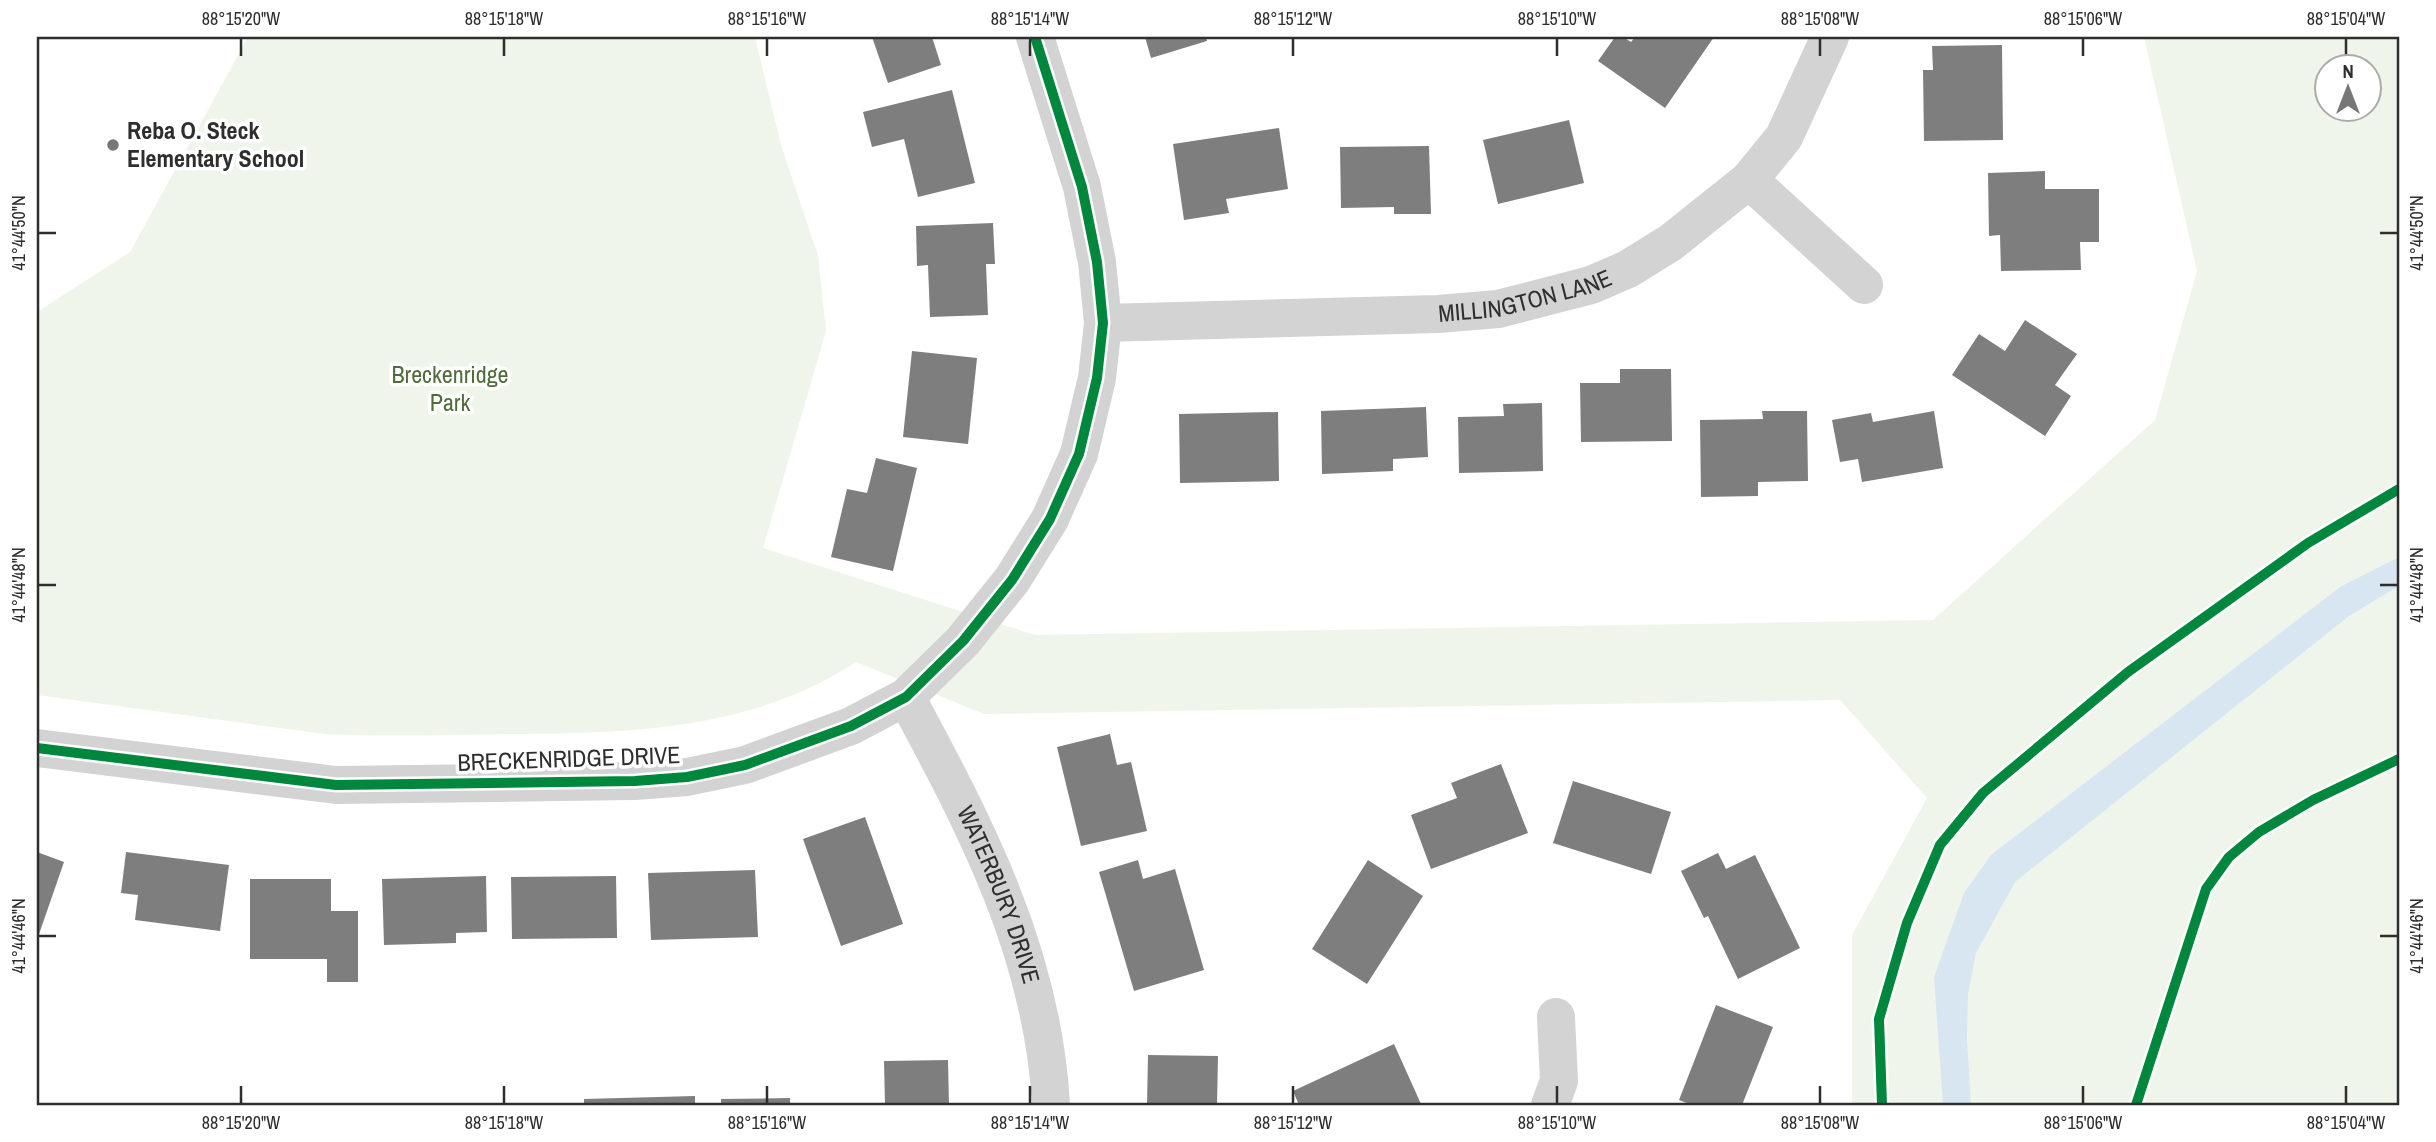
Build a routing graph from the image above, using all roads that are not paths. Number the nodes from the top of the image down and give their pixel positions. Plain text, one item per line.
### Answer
1 (1035, 37) edge
2 (1830, 37) edge
3 (1749, 180) junction
4 (1864, 285) dead end
5 (1103, 323) junction
6 (906, 697) junction
7 (37, 748) edge
8 (1556, 1017) dead end
9 (1051, 1105) edge
10 (1550, 1105) edge

1 - 5 street, BRECKENRIDGE DRIVE
2 - 3 street, MILLINGTON LANE
3 - 4 street
3 - 5 street, MILLINGTON LANE
5 - 6 street, BRECKENRIDGE DRIVE
6 - 7 street, BRECKENRIDGE DRIVE
6 - 9 street, WATERBURY DRIVE
8 - 10 street

